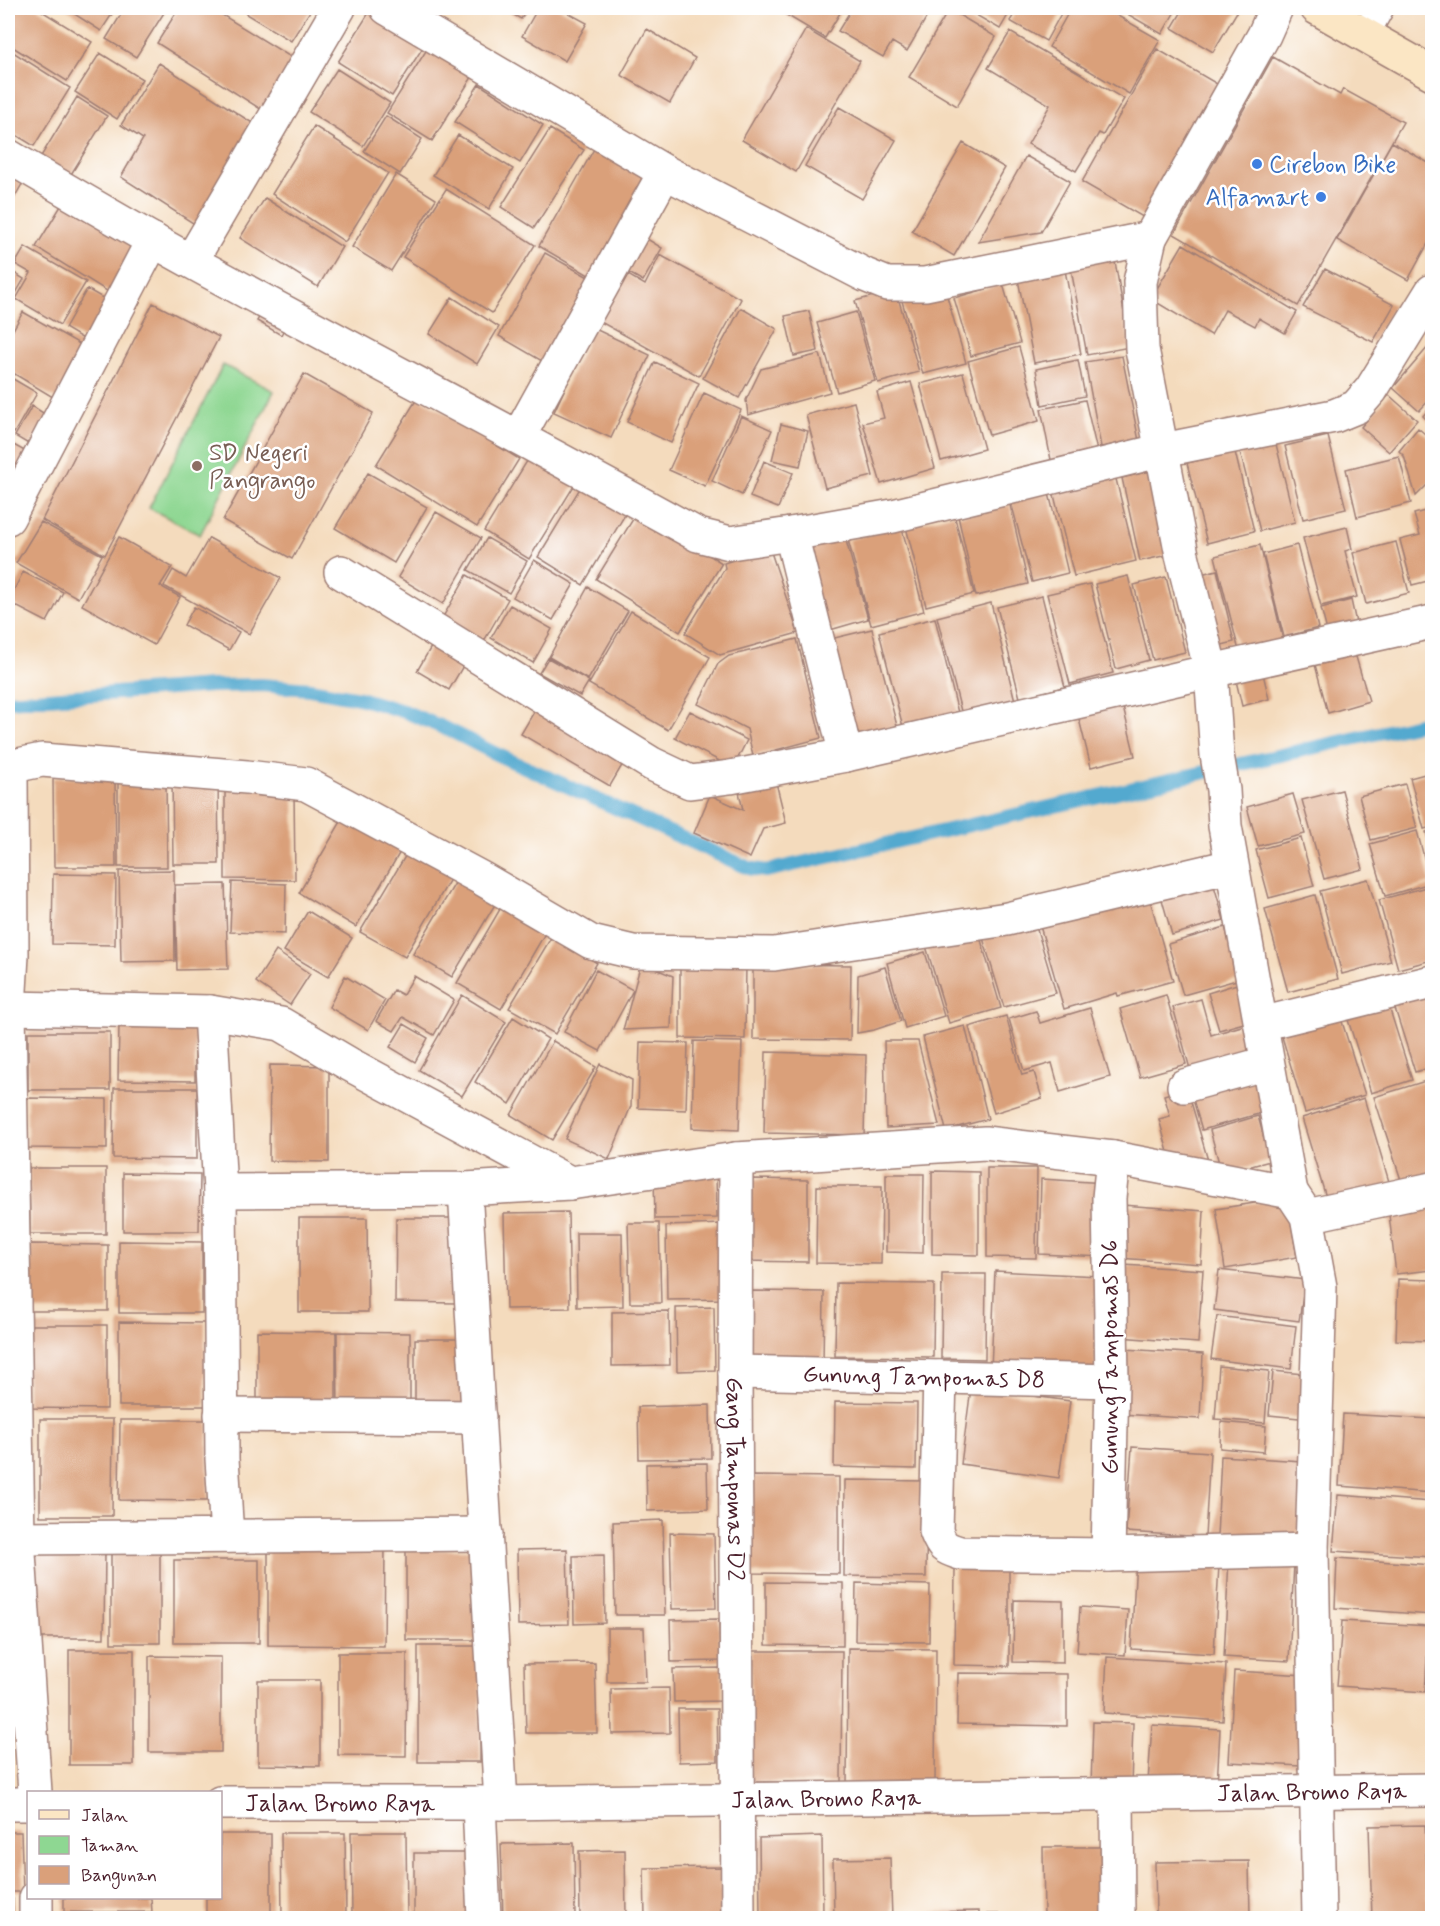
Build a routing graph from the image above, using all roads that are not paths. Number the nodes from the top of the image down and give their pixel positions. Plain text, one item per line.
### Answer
1 (339, 8) edge
2 (387, 8) edge
3 (1276, 8) edge
4 (1317, 8) edge
5 (1372, 21) edge
6 (1432, 73) edge
7 (8, 156) edge
8 (665, 172) junction
9 (1150, 237) junction
10 (153, 240) junction
11 (191, 261) junction
12 (1432, 291) edge
13 (519, 436) junction
14 (1163, 450) junction
15 (8, 518) edge
16 (791, 534) junction
17 (341, 572) dead end
18 (1432, 622) edge
19 (1211, 670) junction
20 (846, 755) junction
21 (1231, 866) junction
22 (1432, 982) edge
23 (8, 1008) edge
24 (210, 1012) junction
25 (1260, 1024) junction
26 (1267, 1063) junction
27 (1184, 1086) dead end
28 (1113, 1158) junction
29 (736, 1159) junction
30 (570, 1183) junction
31 (1432, 1188) edge
32 (465, 1189) junction
33 (220, 1191) junction
34 (1299, 1204) junction
35 (735, 1372) junction
36 (940, 1377) junction
37 (1112, 1381) junction
38 (221, 1414) junction
39 (479, 1417) junction
40 (486, 1534) junction
41 (227, 1536) junction
42 (18, 1538) junction
43 (1312, 1550) junction
44 (1108, 1556) junction
45 (1432, 1790) edge
46 (35, 1791) edge
47 (1317, 1791) junction
48 (1117, 1796) junction
49 (738, 1798) junction
50 (222, 1803) edge
51 (490, 1803) junction
52 (8, 1804) edge
53 (27, 1804) edge
54 (36, 1899) edge
55 (36, 1918) edge
56 (484, 1918) edge
57 (738, 1918) edge
58 (1118, 1918) edge
59 (1319, 1918) edge

1 - 11 street
2 - 8 street
3 - 9 street
4 - 5 street
5 - 6 street
7 - 10 street
8 - 9 street
8 - 13 street
9 - 14 street
10 - 11 street
10 - 15 street
11 - 13 street
12 - 14 street
13 - 16 street
14 - 16 street
14 - 19 street
16 - 20 street
17 - 20 street
18 - 19 street
19 - 20 street
19 - 21 street
21 - 23 street
21 - 25 street
22 - 25 street
23 - 24 street
23 - 42 street
24 - 30 street
24 - 33 street
25 - 26 street
26 - 27 street
26 - 34 street
28 - 29 street
28 - 34 street
28 - 37 street, GunungTampomas D6
29 - 30 street
29 - 35 street, Gang Tampomas D2
30 - 32 street
31 - 34 street
32 - 33 street
32 - 39 street
33 - 38 street
34 - 43 street
35 - 36 street, Gunung Tampomas D8
35 - 49 street, Gang Tampomas D2
36 - 37 street, Gunung Tampomas D8
36 - 44 street
37 - 44 street, GunungTampomas D6
38 - 39 street
38 - 41 street
39 - 40 street
40 - 41 street
40 - 51 street
41 - 42 street
42 - 46 street
43 - 44 street
43 - 47 street
45 - 47 street, Jalan Bromo Raya
47 - 48 street, Jalan Bromo Raya
47 - 59 street
48 - 49 street, Jalan Bromo Raya
48 - 58 street
49 - 51 street, Jalan Bromo Raya
49 - 57 street, Gang Tampomas D2
50 - 51 street, Jalan Bromo Raya
51 - 56 street
52 - 53 street
54 - 55 street

